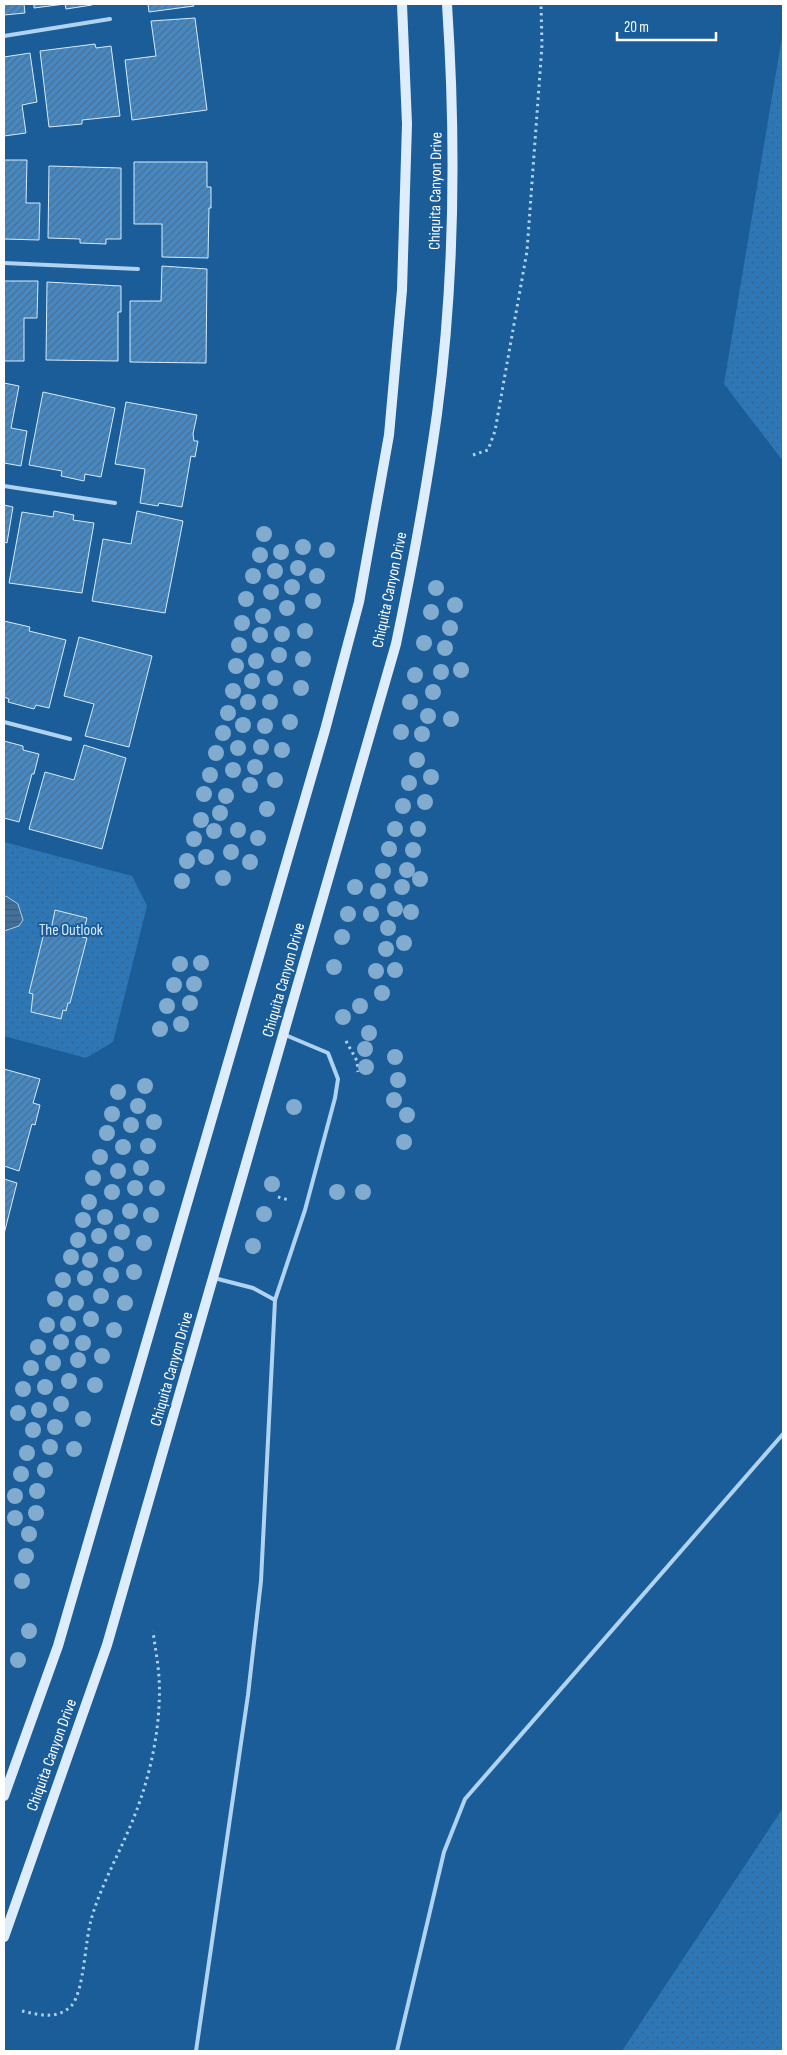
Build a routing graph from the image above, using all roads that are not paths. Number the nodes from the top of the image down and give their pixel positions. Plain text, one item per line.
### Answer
1 (402, 4) edge
2 (447, 4) edge
3 (110, 20) dead end
4 (4, 36) edge
5 (4, 263) edge
6 (138, 269) dead end
7 (4, 486) edge
8 (115, 503) dead end
9 (4, 722) edge
10 (70, 739) dead end
11 (284, 1034) junction
12 (214, 1278) junction
13 (275, 1300) junction
14 (783, 1434) edge
15 (4, 1796) edge
16 (4, 1937) edge
17 (196, 2051) edge
18 (397, 2051) edge

1 - 15 main road, Chiquita Canyon Drive
2 - 11 main road, Chiquita Canyon Drive
3 - 4 lane
5 - 6 lane
7 - 8 lane
9 - 10 lane
11 - 12 main road, Chiquita Canyon Drive
11 - 13 lane
12 - 13 lane
12 - 16 main road, Chiquita Canyon Drive
13 - 17 lane
14 - 18 lane

